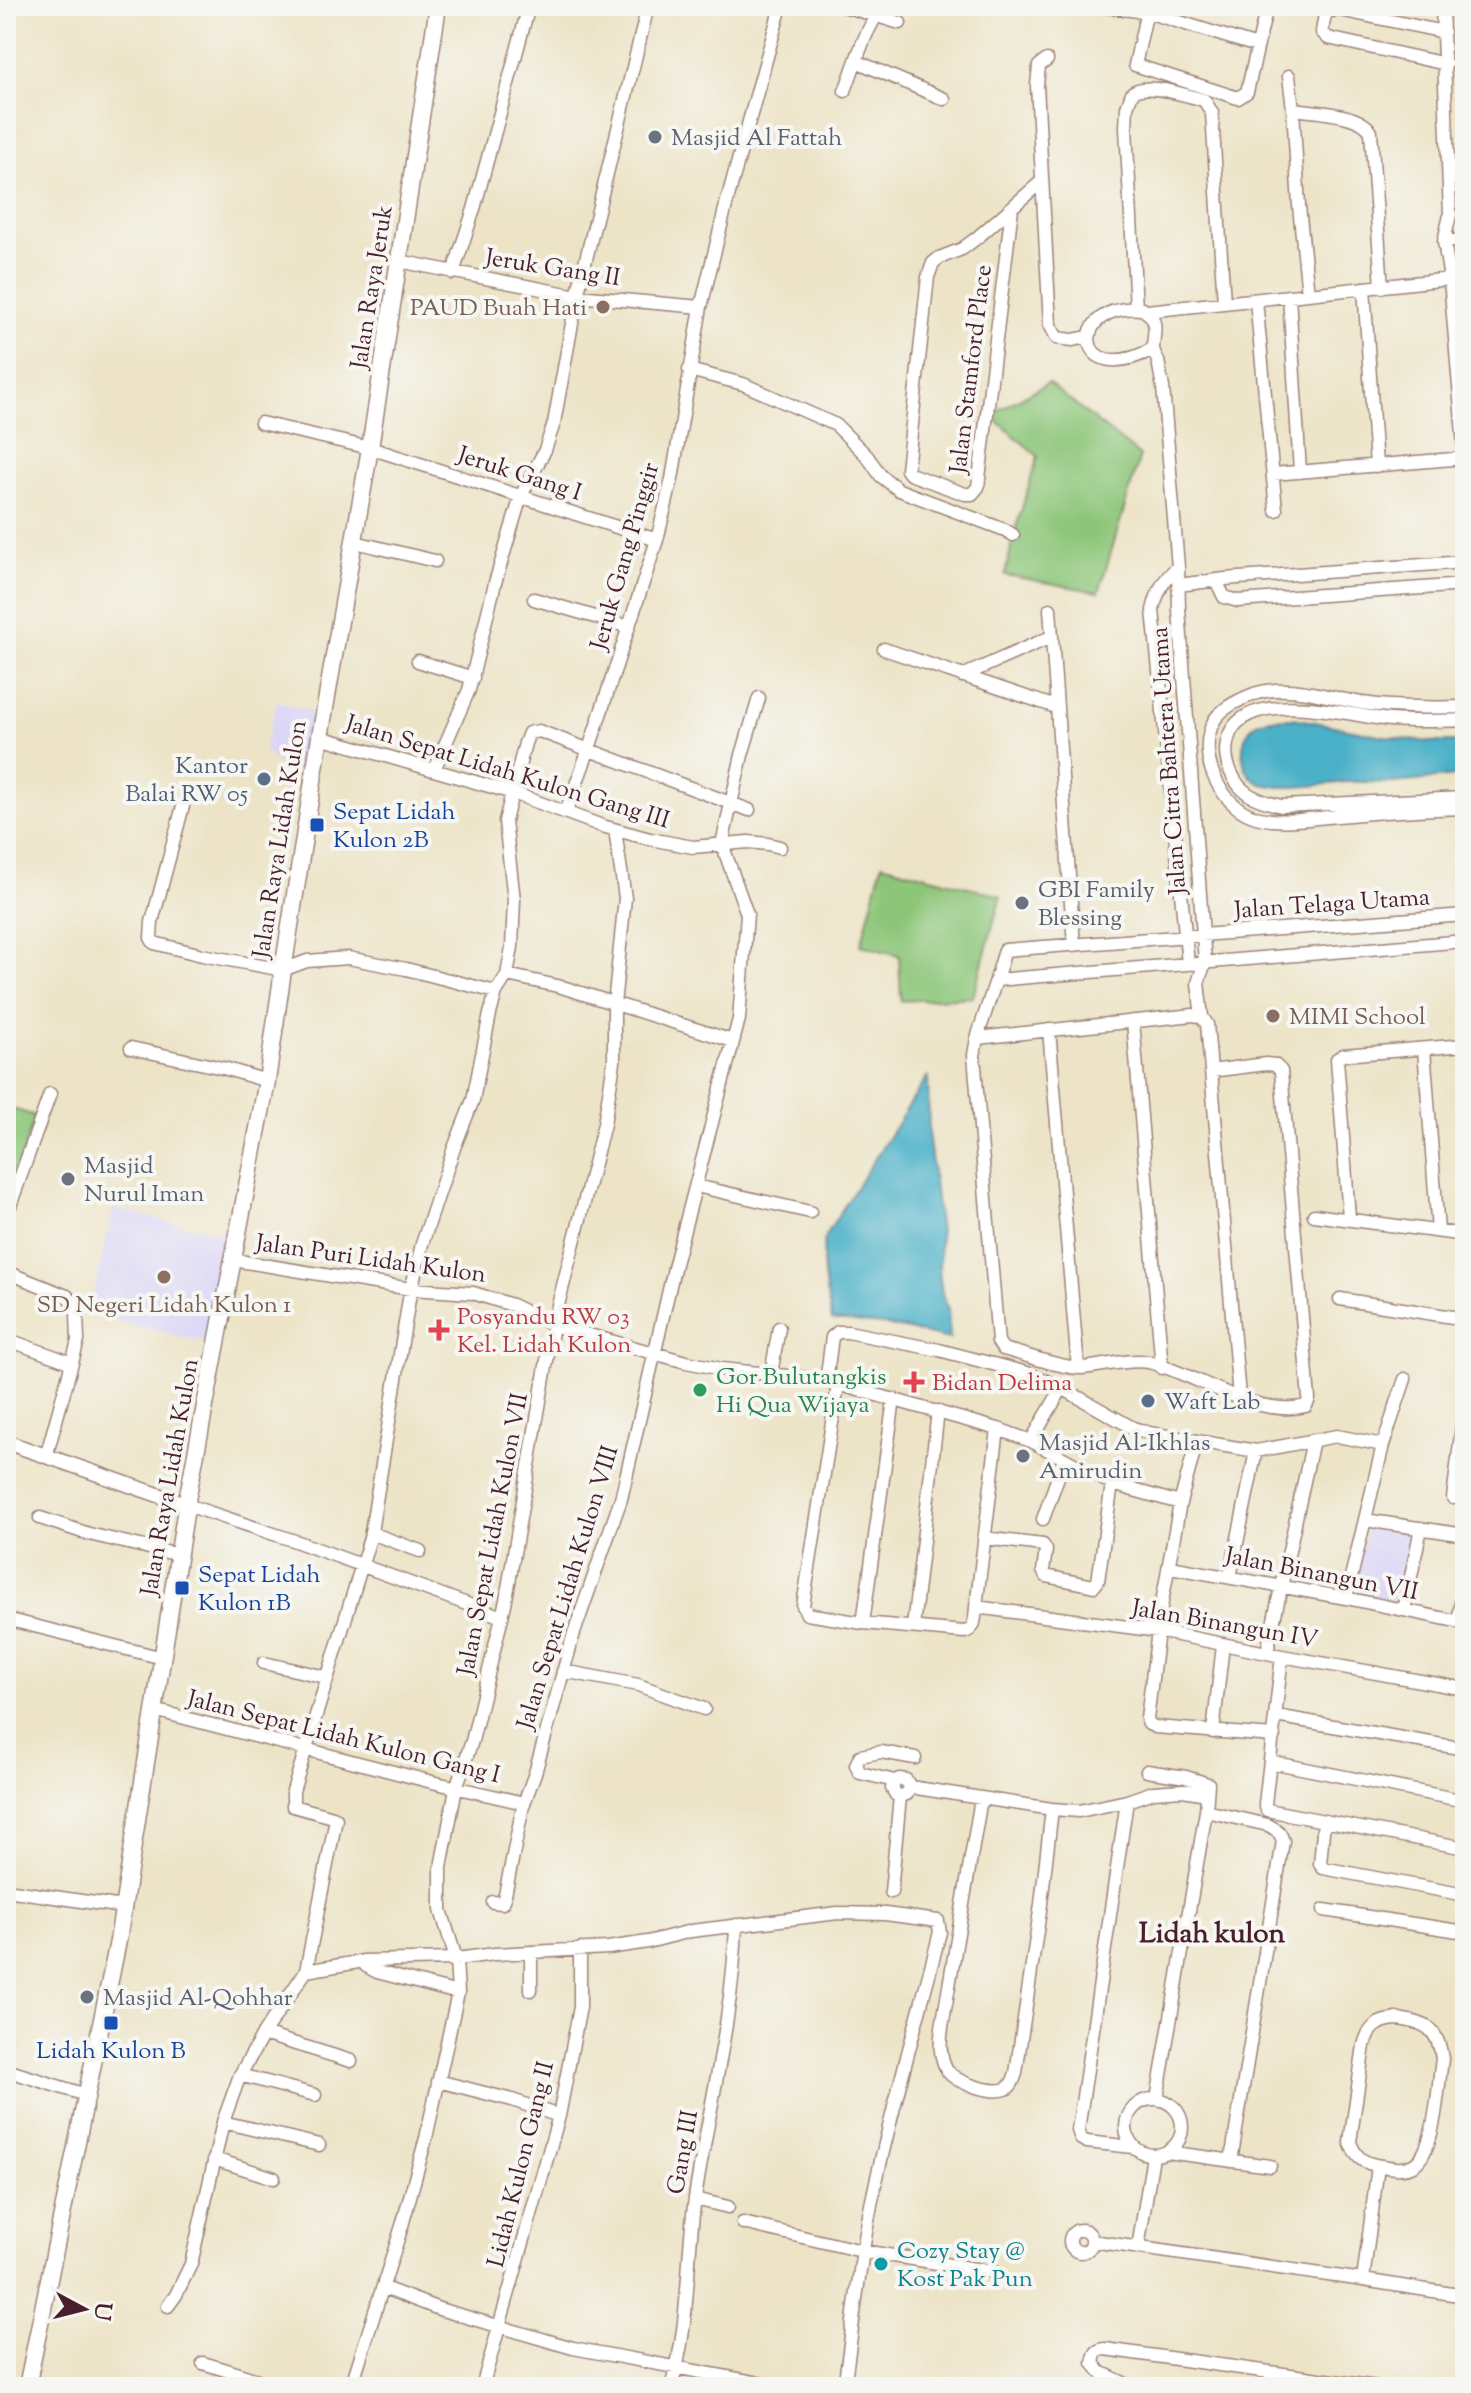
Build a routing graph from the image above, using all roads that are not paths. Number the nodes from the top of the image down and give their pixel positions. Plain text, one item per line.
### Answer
1 (438, 6) edge
2 (529, 6) edge
3 (648, 6) edge
4 (781, 6) edge
5 (844, 6) edge
6 (1099, 6) edge
7 (1267, 6) edge
8 (1442, 6) edge
9 (1147, 9) edge
10 (880, 11) edge
11 (900, 23) dead end
12 (1444, 32) junction
13 (1257, 46) junction
14 (1047, 60) dead end
15 (856, 61) junction
16 (1446, 64) junction
17 (1289, 76) dead end
18 (845, 91) dead end
19 (944, 99) dead end
20 (1293, 109) junction
21 (1042, 181) junction
22 (1012, 208) junction
23 (1450, 215) junction
24 (1465, 215) edge
25 (1444, 241) junction
26 (1465, 241) edge
27 (399, 261) junction
28 (453, 273) junction
29 (1450, 279) junction
30 (1382, 287) junction
31 (1364, 288) junction
32 (1308, 294) junction
33 (577, 296) junction
34 (1289, 296) junction
35 (1256, 300) junction
36 (1224, 303) junction
37 (701, 307) junction
38 (1141, 310) junction
39 (1087, 337) junction
40 (1153, 349) junction
41 (689, 370) junction
42 (261, 423) dead end
43 (370, 448) junction
44 (1465, 458) edge
45 (1376, 466) junction
46 (1300, 472) junction
47 (1273, 474) junction
48 (521, 496) junction
49 (1276, 510) dead end
50 (1013, 535) dead end
51 (657, 540) junction
52 (355, 542) junction
53 (435, 561) dead end
54 (1465, 562) edge
55 (1178, 567) junction
56 (349, 575) joint
57 (1216, 580) junction
58 (1179, 585) junction
59 (1465, 585) edge
60 (534, 599) dead end
61 (1050, 609) dead end
62 (629, 627) junction
63 (1051, 637) junction
64 (884, 649) dead end
65 (418, 661) dead end
66 (962, 676) junction
67 (473, 678) junction
68 (759, 698) dead end
69 (1056, 707) junction
70 (1465, 707) edge
71 (1465, 720) edge
72 (320, 737) junction
73 (589, 749) junction
74 (434, 770) junction
75 (513, 793) junction
76 (1465, 798) edge
77 (731, 805) junction
78 (183, 806) dead end
79 (1465, 808) edge
80 (749, 810) dead end
81 (566, 812) junction
82 (615, 830) junction
83 (722, 844) junction
84 (780, 847) dead end
85 (1465, 915) edge
86 (1203, 935) junction
87 (1184, 936) junction
88 (1465, 941) edge
89 (1074, 945) junction
90 (1205, 962) junction
91 (1188, 964) junction
92 (283, 970) junction
93 (507, 975) junction
94 (996, 980) junction
95 (496, 992) junction
96 (614, 1005) junction
97 (1202, 1017) junction
98 (1133, 1021) junction
99 (1049, 1030) junction
100 (977, 1038) junction
101 (733, 1041) junction
102 (1465, 1045) edge
103 (131, 1048) dead end
104 (1424, 1049) junction
105 (1211, 1071) junction
106 (267, 1081) junction
107 (50, 1094) dead end
108 (696, 1186) junction
109 (810, 1212) dead end
110 (1314, 1215) dead end
111 (6, 1217) edge
112 (1349, 1217) junction
113 (1438, 1231) junction
114 (1465, 1235) edge
115 (233, 1260) junction
116 (6, 1272) edge
117 (411, 1289) junction
118 (1340, 1299) dead end
119 (1465, 1319) edge
120 (553, 1325) junction
121 (779, 1328) dead end
122 (6, 1339) edge
123 (654, 1353) junction
124 (72, 1363) junction
125 (1078, 1368) junction
126 (1162, 1368) junction
127 (771, 1374) junction
128 (1405, 1379) dead end
129 (832, 1384) junction
130 (1062, 1388) junction
131 (1239, 1397) junction
132 (894, 1399) junction
133 (1465, 1403) edge
134 (938, 1411) junction
135 (998, 1429) junction
136 (1313, 1440) junction
137 (1031, 1441) junction
138 (1197, 1441) junction
139 (6, 1442) edge
140 (1383, 1445) junction
141 (1256, 1451) junction
142 (46, 1457) junction
143 (1064, 1460) junction
144 (1112, 1484) junction
145 (1453, 1498) dead end
146 (1180, 1503) junction
147 (187, 1505) junction
148 (40, 1518) dead end
149 (1043, 1519) dead end
150 (1365, 1520) junction
151 (1421, 1528) junction
152 (371, 1533) junction
153 (1465, 1535) edge
154 (984, 1538) junction
155 (420, 1551) dead end
156 (179, 1555) junction
157 (362, 1565) junction
158 (1170, 1567) junction
159 (1230, 1577) junction
160 (1465, 1578) edge
161 (1282, 1586) junction
162 (1346, 1598) junction
163 (976, 1607) junction
164 (1404, 1610) junction
165 (502, 1617) junction
166 (6, 1619) edge
167 (1462, 1622) edge
168 (863, 1623) junction
169 (1159, 1625) junction
170 (913, 1627) junction
171 (1223, 1645) junction
172 (1267, 1652) junction
173 (1282, 1656) junction
174 (163, 1658) junction
175 (264, 1663) dead end
176 (563, 1671) junction
177 (326, 1677) junction
178 (1465, 1689) edge
179 (704, 1709) dead end
180 (154, 1710) junction
181 (1276, 1716) junction
182 (1213, 1732) junction
183 (1274, 1736) junction
184 (305, 1749) junction
185 (1465, 1749) edge
186 (915, 1758) dead end
187 (1271, 1762) junction
188 (1147, 1771) dead end
189 (456, 1788) junction
190 (905, 1791) junction
191 (1207, 1794) junction
192 (981, 1799) junction
193 (1127, 1801) junction
194 (1465, 1801) edge
195 (524, 1803) junction
196 (1052, 1809) junction
197 (1206, 1811) junction
198 (1324, 1821) junction
199 (1465, 1848) edge
200 (6, 1890) edge
201 (891, 1892) dead end
202 (1465, 1895) edge
203 (493, 1902) dead end
204 (123, 1907) junction
205 (1324, 1910) dead end
206 (736, 1925) junction
207 (1465, 1932) edge
208 (580, 1949) junction
209 (531, 1952) junction
210 (456, 1959) junction
211 (364, 1961) junction
212 (306, 1971) junction
213 (531, 1990) dead end
214 (458, 1993) junction
215 (263, 2034) junction
216 (351, 2061) dead end
217 (6, 2070) edge
218 (240, 2075) junction
219 (438, 2081) junction
220 (86, 2095) junction
221 (315, 2095) dead end
222 (1157, 2099) junction
223 (559, 2116) junction
224 (223, 2122) junction
225 (319, 2145) dead end
226 (1133, 2147) junction
227 (1167, 2152) junction
228 (1153, 2156) junction
229 (214, 2159) junction
230 (1231, 2161) junction
231 (1270, 2166) dead end
232 (1378, 2166) junction
233 (274, 2178) dead end
234 (695, 2199) junction
235 (728, 2207) dead end
236 (743, 2223) dead end
237 (1092, 2241) dead end
238 (1138, 2248) junction
239 (862, 2251) junction
240 (994, 2272) dead end
241 (1363, 2280) junction
242 (384, 2288) junction
243 (1465, 2296) edge
244 (168, 2306) dead end
245 (501, 2326) junction
246 (203, 2363) dead end
247 (676, 2369) junction
248 (27, 2387) edge
249 (280, 2387) edge
250 (351, 2387) edge
251 (482, 2387) edge
252 (671, 2387) edge
253 (781, 2387) edge
254 (844, 2387) edge
255 (1132, 2387) edge
256 (1377, 2387) edge

1 - 27 main road, Jalan Raya Jeruk
2 - 28 street
3 - 33 street
4 - 37 street, Jeruk Gang Pinggir
5 - 10 street
6 - 9 street
7 - 13 street
8 - 12 street
9 - 13 street
9 - 13 street
10 - 11 street
10 - 15 street
12 - 16 street
12 - 16 street
14 - 21 street
15 - 18 street
15 - 19 street
16 - 23 street
17 - 20 street
20 - 30 street
20 - 32 street
21 - 22 street, Jalan Stamford Place
21 - 39 street
22 - 22 street, Jalan Stamford Place
23 - 24 street
23 - 25 street
25 - 26 street
25 - 29 street
27 - 28 street, Jeruk Gang II
27 - 43 main road, Jalan Raya Jeruk
28 - 33 street, Jeruk Gang II
29 - 30 street
29 - 44 street
30 - 31 street
31 - 32 street
31 - 45 street
32 - 34 street
33 - 37 street, Jeruk Gang II
33 - 48 street
34 - 35 street
34 - 46 street
35 - 36 street
35 - 47 street
36 - 38 street
36 - 38 street
37 - 41 street, Jeruk Gang Pinggir
38 - 39 street
38 - 40 street
39 - 40 street
40 - 55 street, Jalan Citra Bahtera Utama
41 - 50 street
41 - 51 street, Jeruk Gang Pinggir
42 - 43 street, Jeruk Gang I
43 - 48 street, Jeruk Gang I
43 - 52 main road, Jalan Raya Jeruk
44 - 45 street
45 - 46 street
46 - 47 street
47 - 49 street
48 - 51 street, Jeruk Gang I
48 - 67 street
51 - 62 street, Jeruk Gang Pinggir
52 - 53 street
52 - 56 main road, Jalan Raya Jeruk
54 - 57 street
55 - 58 street, Jalan Citra Bahtera Utama
55 - 87 street, Jalan Citra Bahtera Utama
56 - 72 main road, Jalan Raya Lidah Kulon
57 - 58 street
57 - 59 street
58 - 86 street, Jalan Citra Bahtera Utama
60 - 62 street
61 - 63 street
62 - 73 street, Jeruk Gang Pinggir
63 - 66 street
63 - 69 street
64 - 66 street
65 - 67 street
66 - 69 street
67 - 74 street
68 - 77 street
69 - 89 street
70 - 79 street
71 - 76 street
72 - 74 street, Jalan Sepat Lidah Kulon Gang III
72 - 92 main road, Jalan Raya Lidah Kulon
73 - 75 street
73 - 77 street
73 - 81 street, Jeruk Gang Pinggir
74 - 75 street, Jalan Sepat Lidah Kulon Gang III
75 - 81 street, Jalan Sepat Lidah Kulon Gang III
75 - 93 street
77 - 80 street
77 - 83 street
78 - 92 street
81 - 82 street, Jalan Sepat Lidah Kulon Gang III
82 - 83 street, Jalan Sepat Lidah Kulon Gang III
82 - 96 street, Jalan Sepat Lidah Kulon VII
83 - 84 street, Jalan Sepat Lidah Kulon Gang III
83 - 101 street, Jalan Sepat Lidah Kulon VIII
85 - 86 street, Jalan Telaga Utama
86 - 87 street, Jalan Telaga Utama
86 - 90 street, Jalan Citra Bahtera Utama
87 - 89 street, Jalan Telaga Utama
87 - 91 street, Jalan Citra Bahtera Utama
88 - 90 street, Jalan Telaga Utama
89 - 94 street, Jalan Telaga Utama
90 - 91 street, Jalan Telaga Utama
90 - 97 street, Jalan Citra Bahtera Utama
91 - 94 street, Jalan Telaga Utama
92 - 95 street
92 - 106 main road, Jalan Raya Lidah Kulon
93 - 95 street
93 - 96 street
94 - 100 street
95 - 117 street
96 - 101 street
96 - 120 street, Jalan Sepat Lidah Kulon VII
97 - 98 street
97 - 105 street, Jalan Citra Bahtera Utama
98 - 99 street
98 - 126 street
99 - 100 street
99 - 125 street
100 - 125 street
101 - 108 street, Jalan Sepat Lidah Kulon VIII
102 - 104 street
103 - 106 street
104 - 112 street
104 - 113 street
105 - 131 street, Jalan Citra Bahtera Utama
105 - 131 street
106 - 115 main road, Jalan Raya Lidah Kulon
107 - 111 street
108 - 109 street
108 - 123 street, Jalan Sepat Lidah Kulon VIII
110 - 112 street
112 - 113 street
113 - 114 street
115 - 117 street, Jalan Puri Lidah Kulon
115 - 147 main road, Jalan Raya Lidah Kulon
116 - 124 street
117 - 120 street, Jalan Puri Lidah Kulon
117 - 152 street
118 - 119 street
120 - 123 street, Jalan Puri Lidah Kulon
120 - 165 street, Jalan Sepat Lidah Kulon VII
121 - 127 street
122 - 124 street
123 - 127 street, Jalan Puri Lidah Kulon
123 - 176 street, Jalan Sepat Lidah Kulon VIII
124 - 142 street
125 - 126 street
126 - 131 street
127 - 129 street, Jalan Puri Lidah Kulon
128 - 140 street
129 - 130 street
129 - 132 street, Jalan Puri Lidah Kulon
129 - 168 street
130 - 137 street
130 - 138 street
132 - 134 street, Jalan Puri Lidah Kulon
132 - 168 street
133 - 145 street
134 - 135 street, Jalan Puri Lidah Kulon
134 - 170 street
135 - 137 street, Jalan Puri Lidah Kulon
135 - 154 street
136 - 140 street
136 - 141 street
136 - 161 street
137 - 143 street, Jalan Puri Lidah Kulon
138 - 141 street
138 - 146 street
139 - 142 street
140 - 150 street
141 - 159 street
142 - 147 street
143 - 144 street, Jalan Puri Lidah Kulon
143 - 149 street
144 - 146 street, Jalan Puri Lidah Kulon
144 - 154 street
146 - 158 street
147 - 156 main road, Jalan Raya Lidah Kulon
147 - 157 street
148 - 156 street
150 - 151 street
150 - 162 street
151 - 153 street
151 - 164 street
152 - 155 street
152 - 157 street
154 - 163 street
156 - 174 main road, Jalan Raya Lidah Kulon
157 - 165 street
157 - 177 street
158 - 159 street, Jalan Binangun VII
158 - 169 street
159 - 161 street, Jalan Binangun VII
160 - 167 street
161 - 162 street, Jalan Binangun VII
161 - 172 street
162 - 164 street, Jalan Binangun VII
163 - 169 street, Jalan Binangun IV
163 - 170 street
164 - 167 street, Jalan Binangun VII
165 - 189 street, Jalan Sepat Lidah Kulon VII
166 - 174 street
168 - 170 street
169 - 171 street, Jalan Binangun IV
169 - 182 street
171 - 172 street, Jalan Binangun IV
171 - 182 street
172 - 173 street, Jalan Binangun IV
173 - 178 street, Jalan Binangun IV
173 - 181 street
174 - 180 main road, Jalan Raya Lidah Kulon
175 - 177 street
176 - 179 street
176 - 195 street, Jalan Sepat Lidah Kulon VIII
177 - 184 street
180 - 184 street, Jalan Sepat Lidah Kulon Gang I
180 - 204 main road, Jalan Raya Lidah Kulon
181 - 183 street
181 - 185 street
182 - 183 street
183 - 187 street
184 - 189 street, Jalan Sepat Lidah Kulon Gang I
184 - 212 street
186 - 190 street
187 - 194 street
187 - 198 street
188 - 191 street
189 - 195 street, Jalan Sepat Lidah Kulon Gang I
189 - 210 street, Jalan Sepat Lidah Kulon VII
190 - 192 street
190 - 201 street
191 - 193 street
191 - 197 street
192 - 196 street
192 - 196 street
193 - 196 street
193 - 226 street
195 - 203 street, Jalan Sepat Lidah Kulon VIII
197 - 222 street
197 - 230 street
198 - 199 street
198 - 202 street
200 - 204 street
204 - 220 main road, Jalan Raya Lidah Kulon
205 - 207 street
206 - 208 street
206 - 234 street, Gang III
206 - 239 street
208 - 209 street
208 - 223 street, Lidah Kulon Gang II
209 - 210 street
209 - 213 street
210 - 211 street
210 - 214 street, Jalan Sepat Lidah Kulon VII
211 - 212 street
211 - 214 street
212 - 215 street
214 - 219 street, Jalan Sepat Lidah Kulon VII
215 - 216 street
215 - 218 street
217 - 220 street
218 - 221 street
218 - 224 street
219 - 223 street
219 - 242 street, Jalan Sepat Lidah Kulon VII
220 - 248 main road, Jalan Raya Lidah Kulon
222 - 226 street
222 - 227 street
223 - 245 street, Lidah Kulon Gang II
224 - 225 street
224 - 229 street
226 - 228 street
227 - 228 street
227 - 230 street
228 - 238 street
229 - 233 street
229 - 244 street
230 - 231 street
232 - 232 street
232 - 241 street
234 - 235 street
234 - 247 street, Gang III
236 - 239 street
237 - 238 street
238 - 241 street
239 - 240 street
239 - 254 street
241 - 243 street
242 - 245 street
242 - 250 street, Jalan Sepat Lidah Kulon VII
245 - 247 street
245 - 251 street, Lidah Kulon Gang II
246 - 249 street
247 - 252 street, Gang III
247 - 253 street
255 - 256 street

